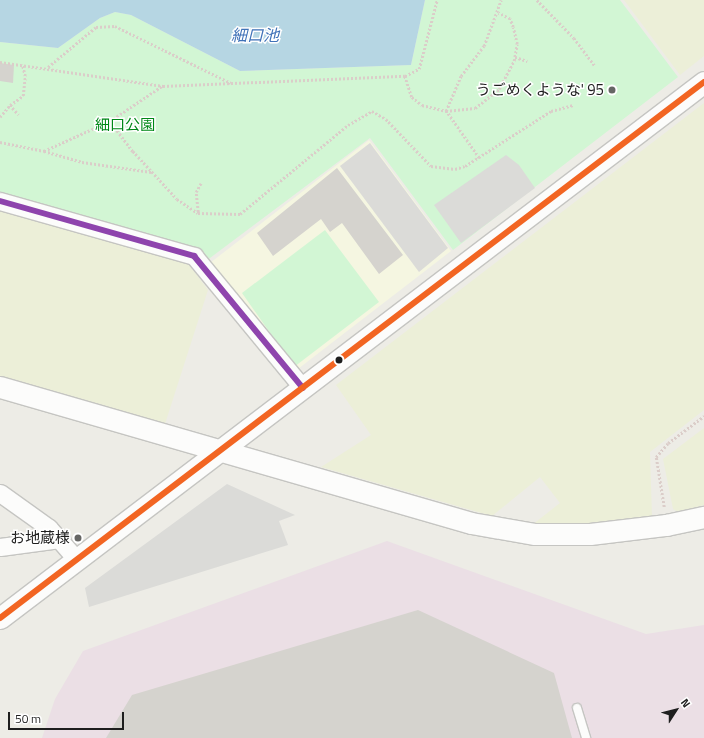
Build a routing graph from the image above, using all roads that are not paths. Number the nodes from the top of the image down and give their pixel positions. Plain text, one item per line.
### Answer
1 (704, 82) edge
2 (0, 201) edge
3 (0, 387) edge
4 (303, 388) junction
5 (221, 451) junction
6 (0, 493) edge
7 (704, 517) edge
8 (61, 539) junction
9 (0, 547) edge
10 (77, 560) junction
11 (0, 618) edge
12 (577, 708) dead end
13 (586, 738) edge

1 - 4 street
2 - 4 street
3 - 5 street
4 - 5 street
5 - 7 street
5 - 10 street
6 - 8 street
8 - 9 street
8 - 10 street
10 - 11 street
12 - 13 lane

